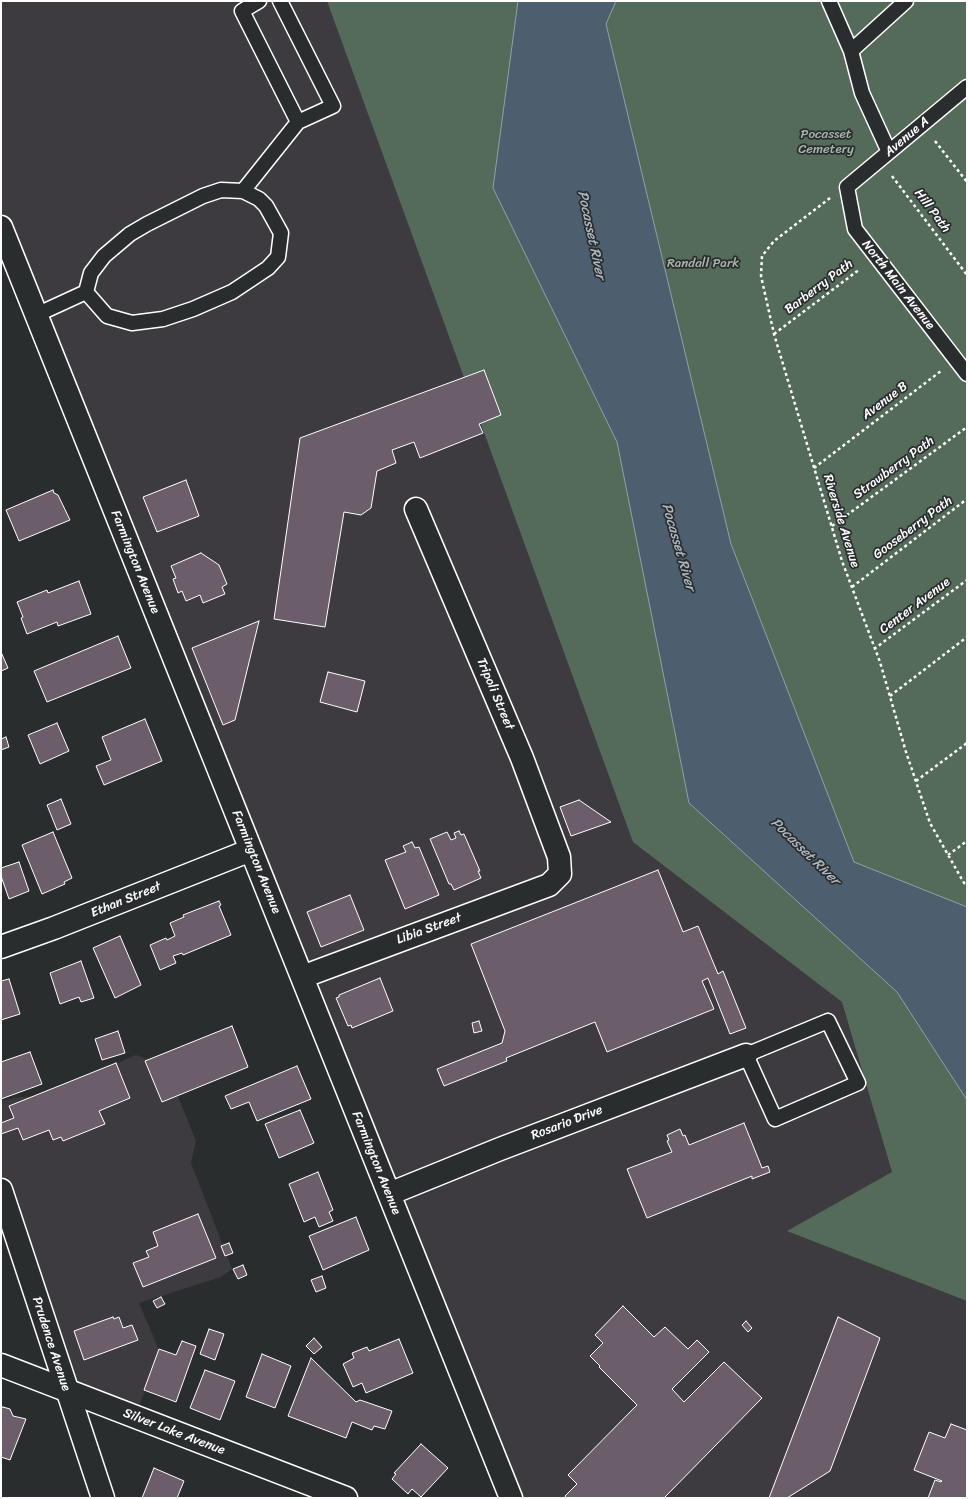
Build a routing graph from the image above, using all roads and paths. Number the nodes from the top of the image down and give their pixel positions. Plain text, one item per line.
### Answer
1 (259, 1) edge
2 (280, 1) edge
3 (829, 1) edge
4 (906, 1) edge
5 (851, 51) junction
6 (967, 87) edge
7 (298, 122) junction
8 (922, 124) junction
9 (885, 155) junction
10 (967, 182) edge
11 (847, 187) junction
12 (243, 191) junction
13 (1, 227) edge
14 (876, 257) junction
15 (967, 275) edge
16 (86, 292) junction
17 (36, 315) junction
18 (774, 334) junction
19 (956, 360) junction
20 (967, 374) edge
21 (967, 427) edge
22 (814, 468) junction
23 (967, 499) edge
24 (416, 509) dead end
25 (832, 526) junction
26 (967, 580) edge
27 (852, 587) junction
28 (967, 637) edge
29 (874, 649) junction
30 (890, 696) junction
31 (967, 744) edge
32 (916, 781) junction
33 (967, 841) edge
34 (251, 850) junction
35 (948, 855) junction
36 (555, 880) joint
37 (967, 885) edge
38 (1, 947) edge
39 (302, 977) junction
40 (746, 1055) junction
41 (1, 1190) edge
42 (389, 1194) junction
43 (1, 1365) edge
44 (66, 1390) junction
45 (103, 1498) edge
46 (346, 1498) edge
47 (511, 1498) edge

1 - 7 lane
2 - 7 lane
3 - 5 lane
4 - 5 lane
5 - 9 lane
6 - 8 lane, Avenue A
7 - 12 lane
8 - 9 lane, Avenue A
8 - 10 path
9 - 11 lane, Avenue A
9 - 15 path, Hill Path
11 - 14 lane, North Main Avenue
11 - 18 path, Riverside Avenue
12 - 16 lane
12 - 16 lane
13 - 17 street, Farmington Avenue
14 - 18 path, Barberry Path
14 - 19 lane, North Main Avenue
16 - 17 lane
17 - 34 street, Farmington Avenue
18 - 22 path, Riverside Avenue
19 - 20 lane, North Main Avenue
19 - 22 path, Avenue B
21 - 25 path, Strawberry Path
22 - 25 path, Riverside Avenue
23 - 27 path, Gooseberry Path
24 - 36 street, Tripoli Street
25 - 27 path, Riverside Avenue
26 - 29 path, Center Avenue
27 - 29 path, Riverside Avenue
28 - 30 path
29 - 30 path, Riverside Avenue
30 - 32 path, Riverside Avenue
31 - 32 path
32 - 35 path, Riverside Avenue
33 - 35 path
34 - 38 street, Ethan Street
34 - 39 street, Farmington Avenue
35 - 37 path, Riverside Avenue
36 - 39 street, Libia Street
39 - 42 street, Farmington Avenue
40 - 40 lane
40 - 42 street, Rosario Drive
41 - 44 street, Prudence Avenue
42 - 47 street, Farmington Avenue
43 - 44 street, Silver Lake Avenue
44 - 45 street, Prudence Avenue
44 - 46 street, Silver Lake Avenue

